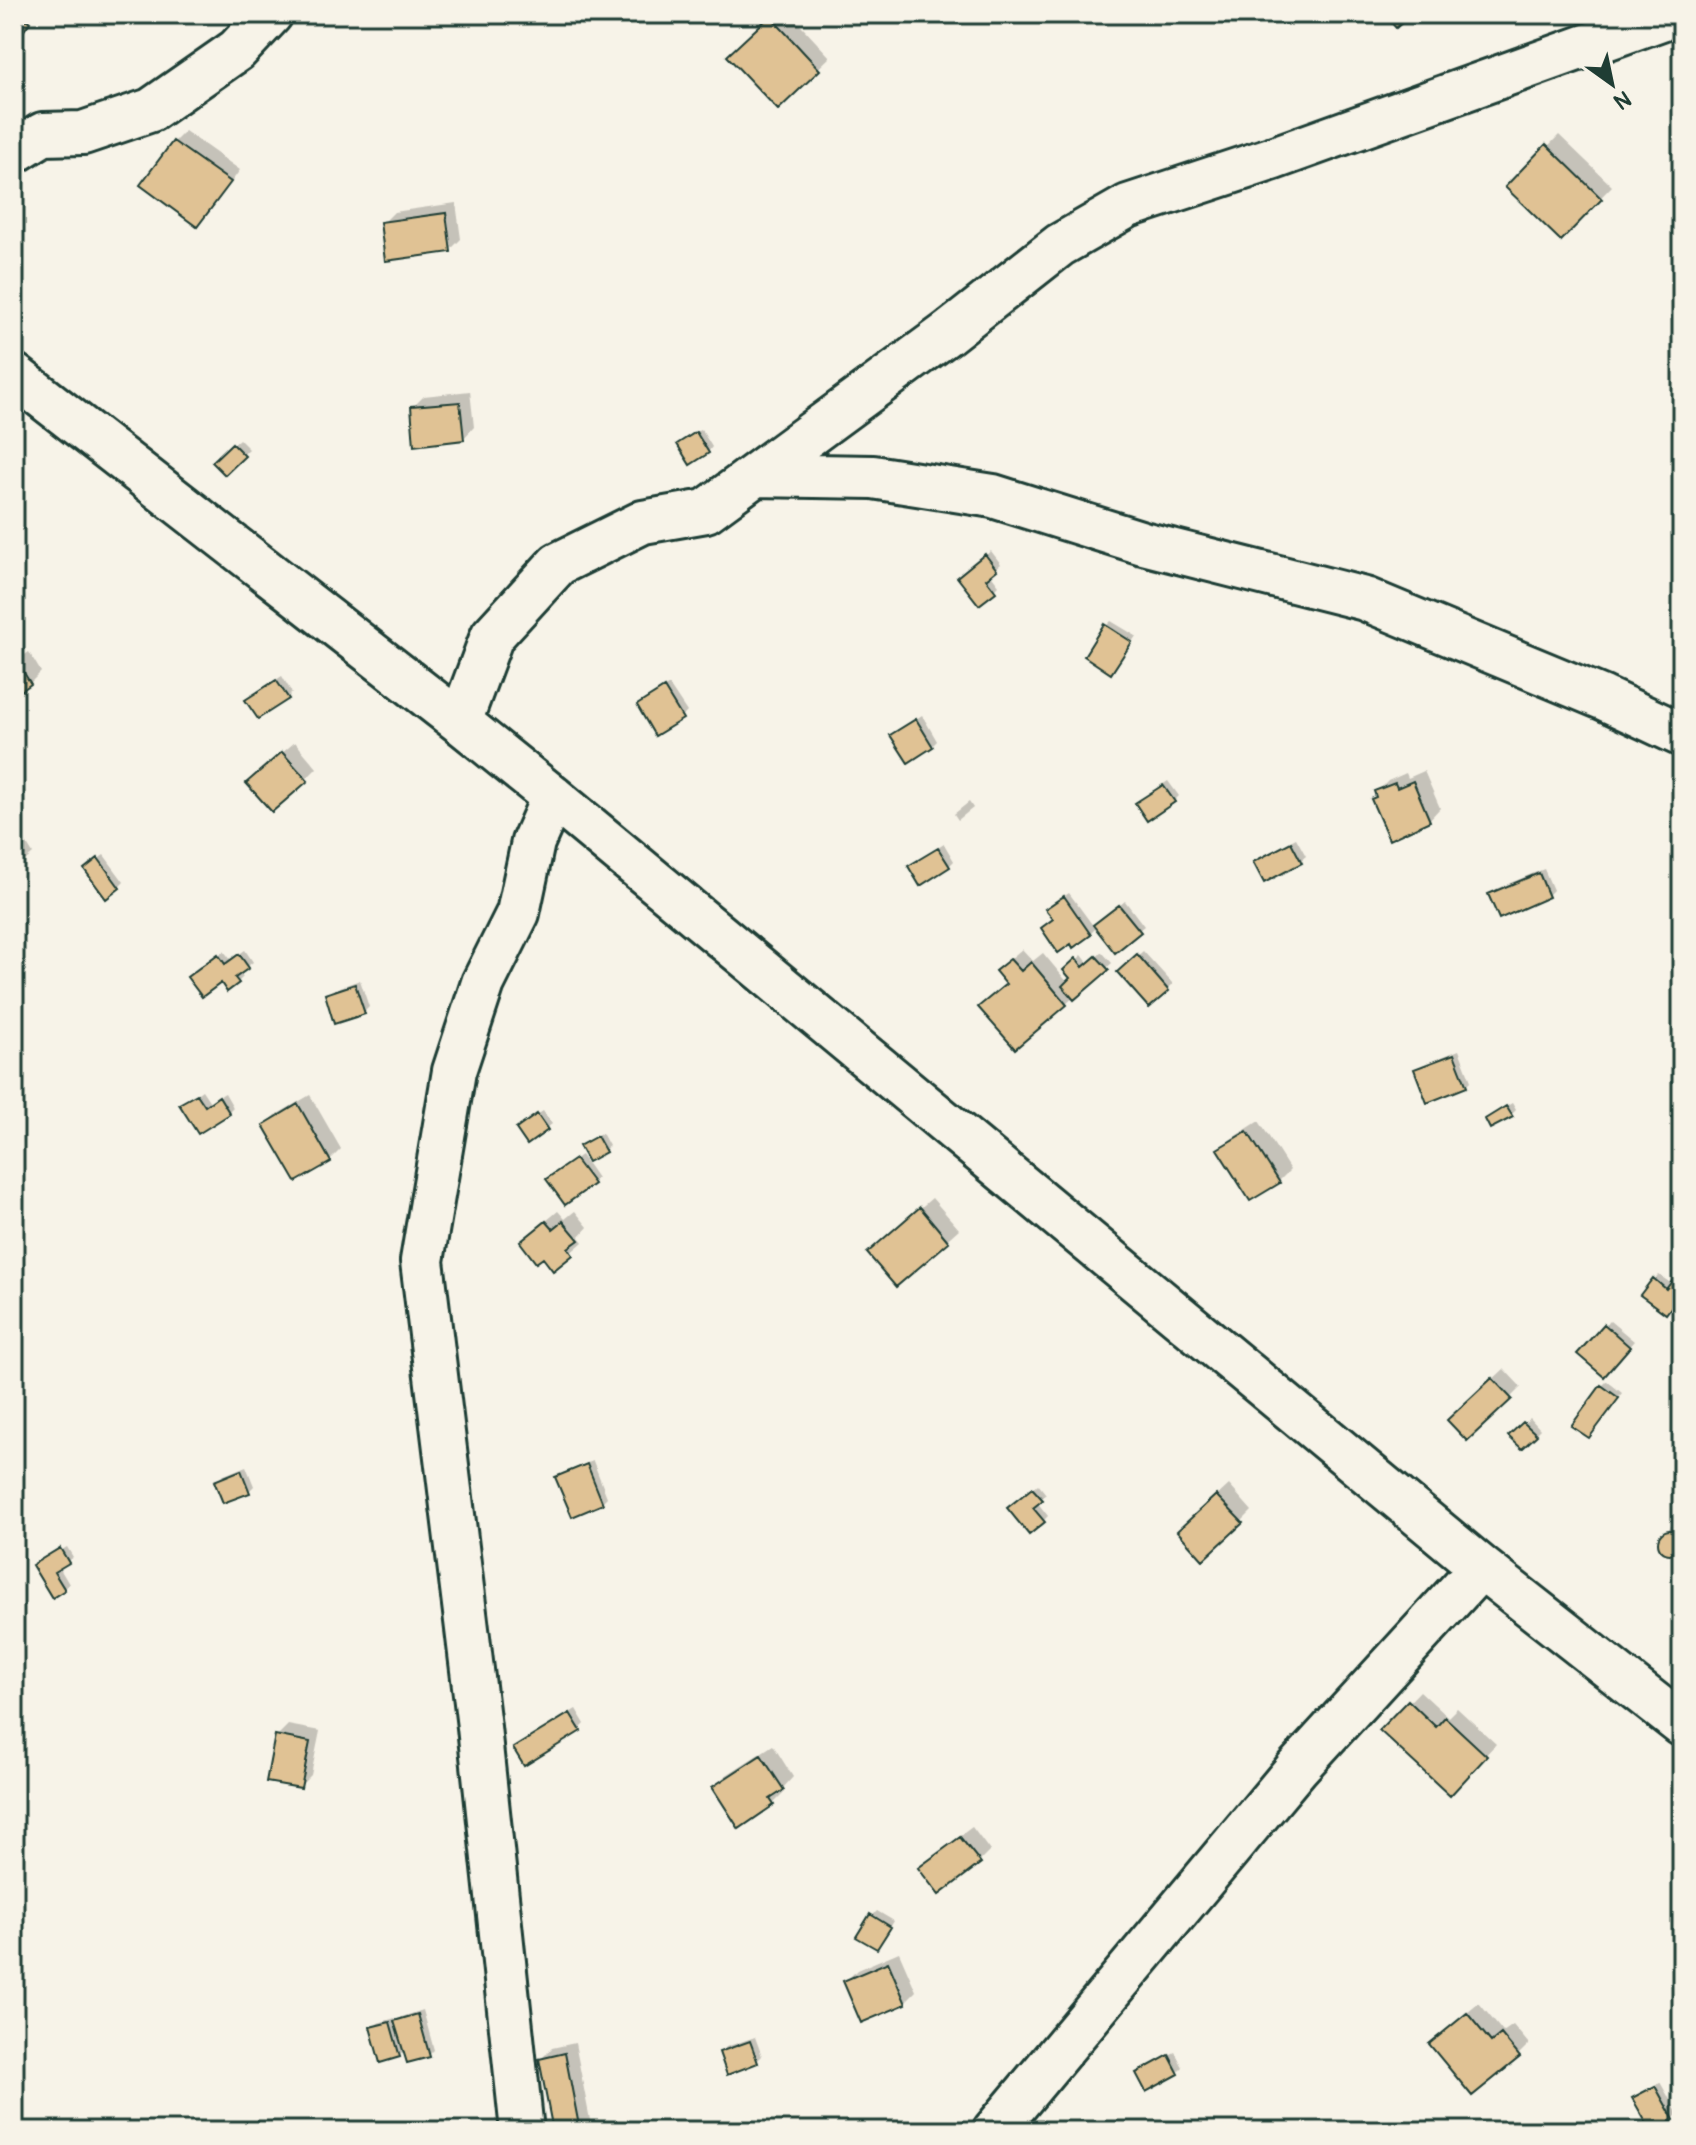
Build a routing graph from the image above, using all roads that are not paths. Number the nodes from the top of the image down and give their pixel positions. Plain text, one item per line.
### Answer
1 (271, 14) edge
2 (1675, 14) edge
3 (14, 152) edge
4 (14, 375) edge
5 (755, 475) junction
6 (460, 722) junction
7 (1682, 735) edge
8 (553, 797) junction
9 (1481, 1567) junction
10 (1682, 1725) edge
11 (522, 2131) edge
12 (994, 2131) edge

1 - 3 street
2 - 5 street
4 - 6 street
5 - 6 street
5 - 7 street
6 - 8 street
8 - 9 street
8 - 11 street
9 - 10 street
9 - 12 street

